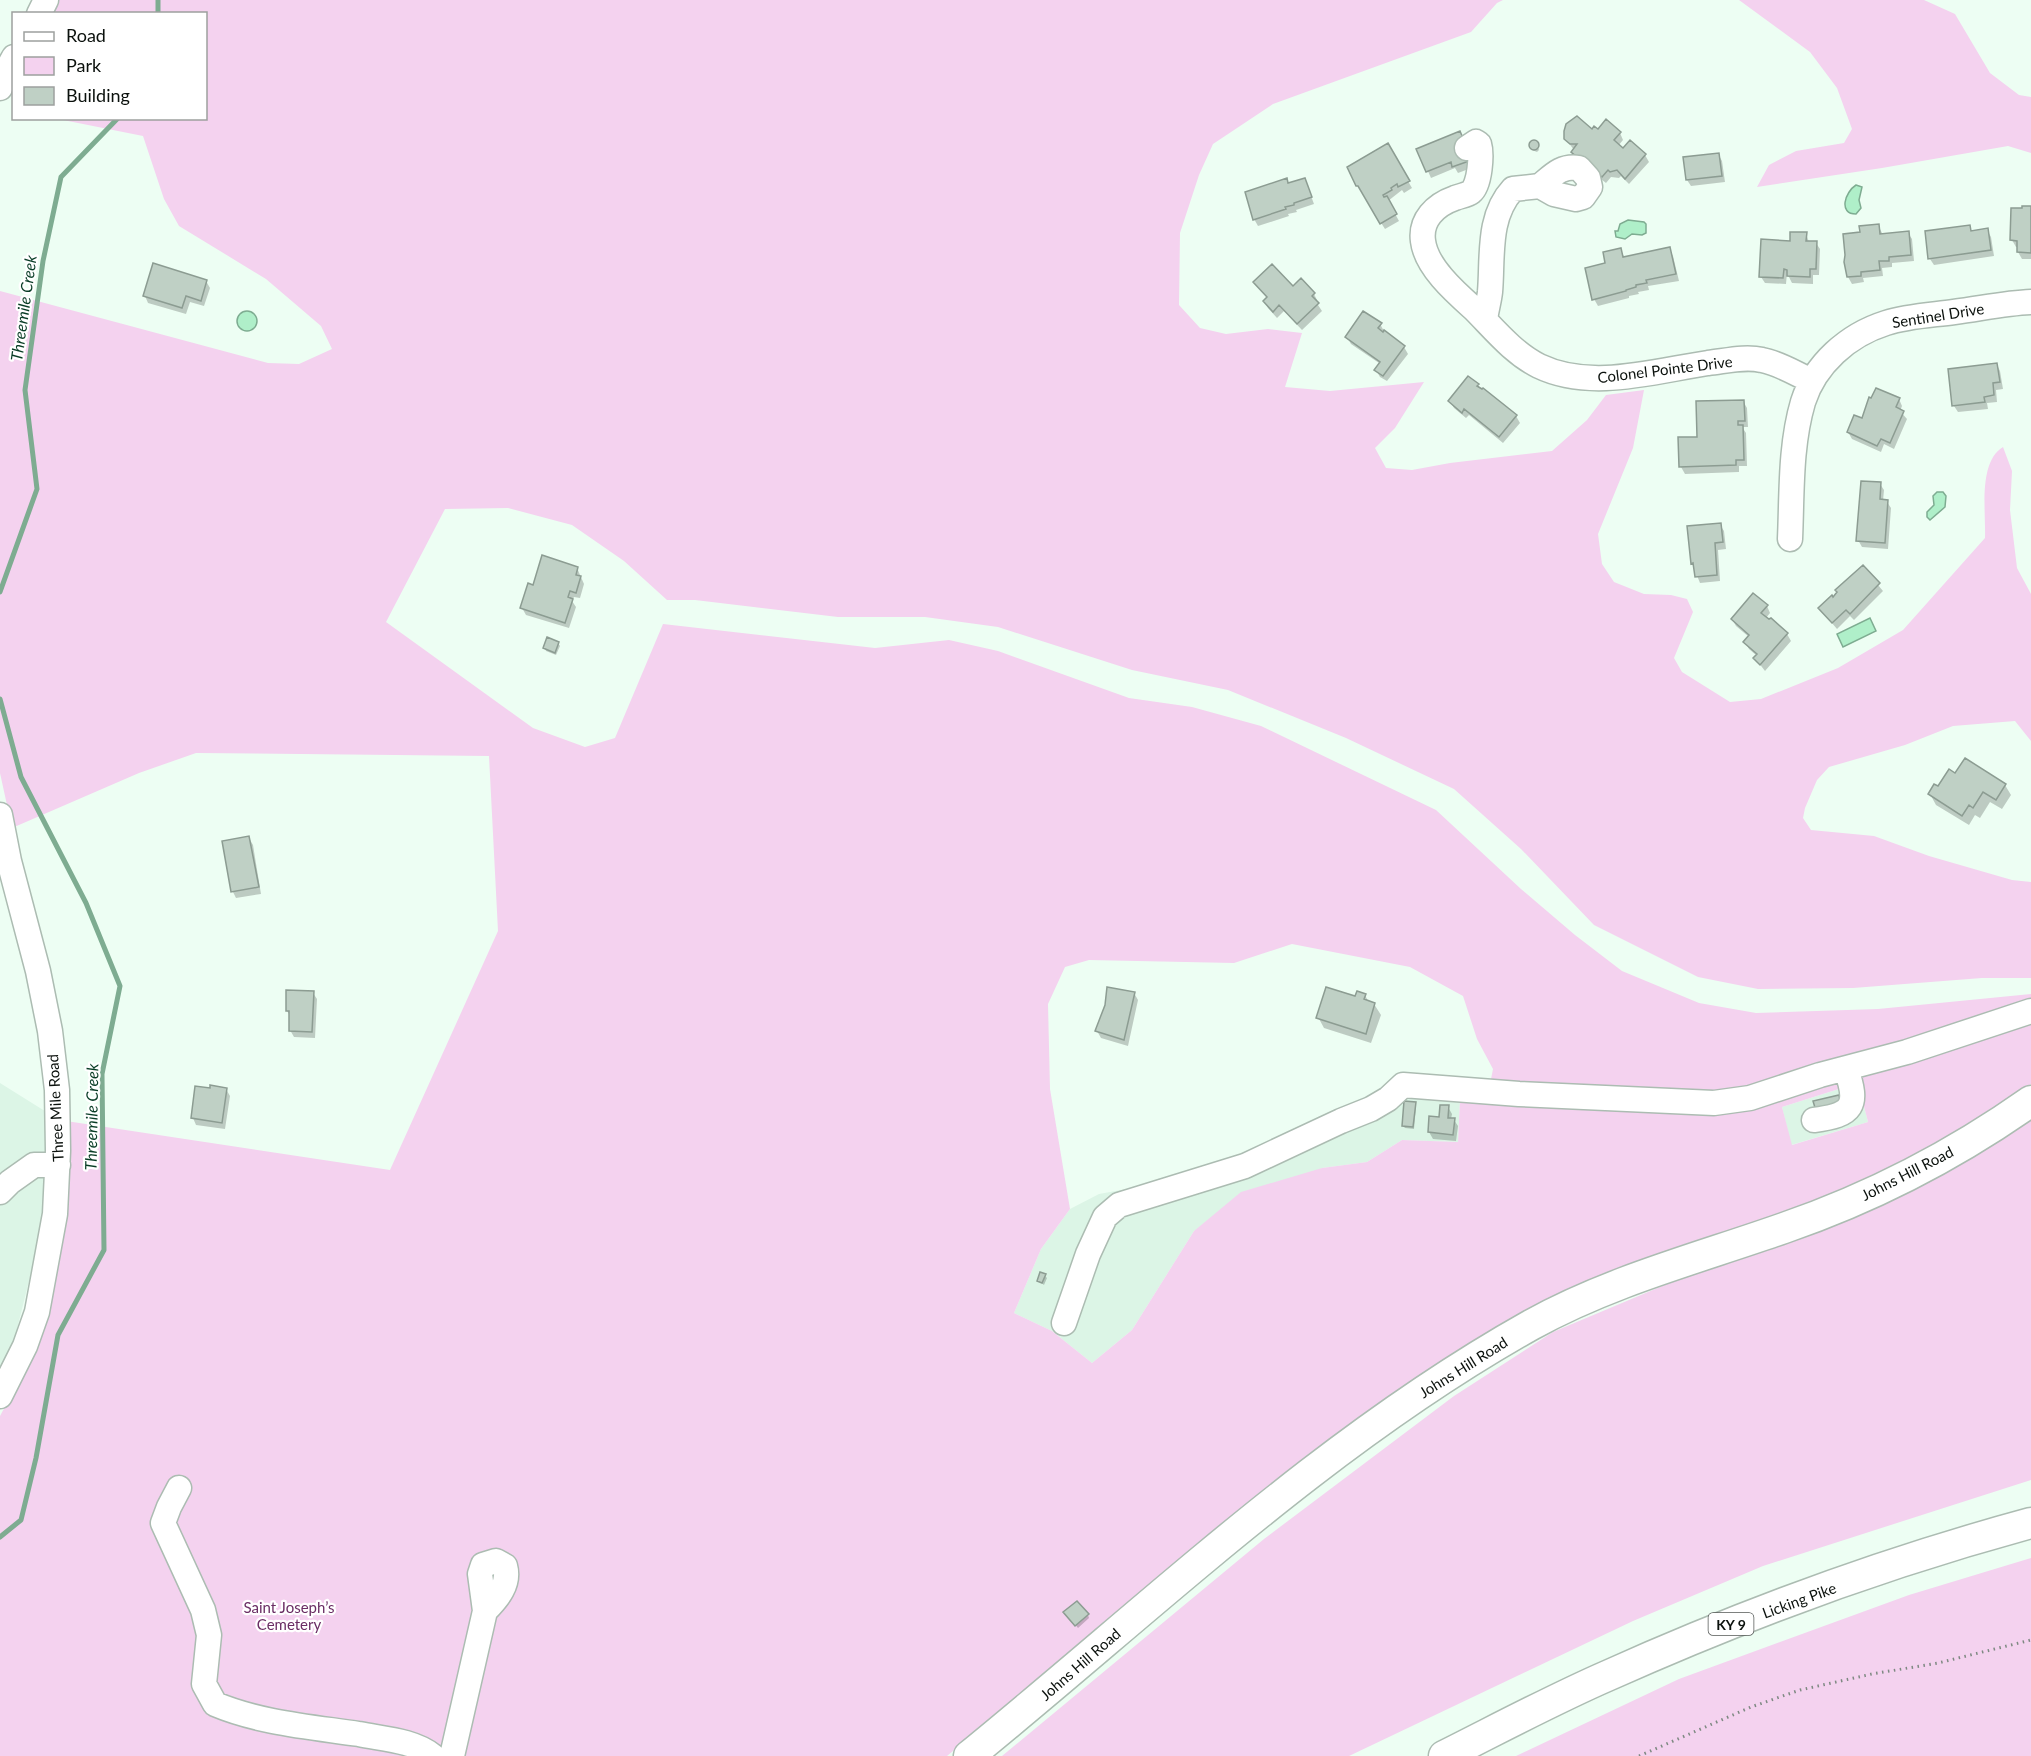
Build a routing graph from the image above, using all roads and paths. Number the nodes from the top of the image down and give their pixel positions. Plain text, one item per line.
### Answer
1 (12, 61) edge
2 (0, 88) edge
3 (1467, 148) dead end
4 (1540, 186) dead end
5 (2031, 302) edge
6 (1485, 320) junction
7 (1812, 381) junction
8 (1790, 539) dead end
9 (0, 815) edge
10 (2031, 1011) edge
11 (1846, 1069) junction
12 (2031, 1101) edge
13 (1814, 1120) dead end
14 (58, 1165) junction
15 (0, 1192) edge
16 (1064, 1323) dead end
17 (0, 1396) edge
18 (179, 1488) dead end
19 (2031, 1523) edge
20 (485, 1611) dead end
21 (2031, 1640) edge
22 (433, 1756) edge
23 (452, 1756) edge
24 (969, 1756) edge
25 (1444, 1756) edge
26 (1639, 1756) edge

1 - 2 street
3 - 6 street, Colonel Pointe Drive
4 - 6 street
5 - 7 street, Sentinel Drive
6 - 7 street, Colonel Pointe Drive
7 - 8 street, Sentinel Drive
9 - 14 street, Three Mile Road
10 - 11 street
11 - 13 street
11 - 16 street
12 - 24 main road, Johns Hill Road
14 - 15 street
14 - 17 street, Three Mile Road
18 - 22 street
19 - 25 main road, Licking Pike / KY 9
20 - 23 street
21 - 26 path

